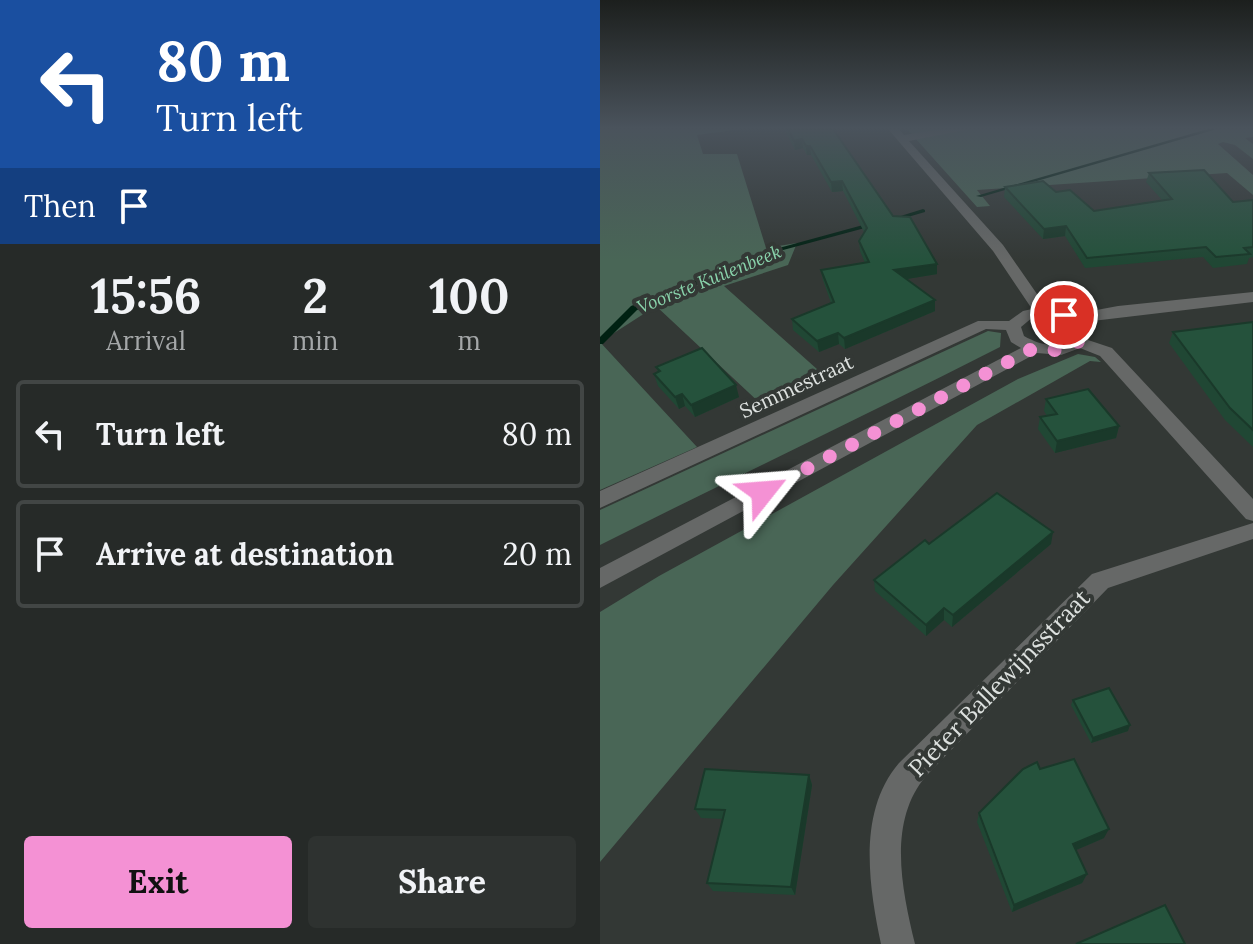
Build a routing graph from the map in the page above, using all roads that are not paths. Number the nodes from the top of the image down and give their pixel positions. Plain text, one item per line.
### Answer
1 (932, 173) edge
2 (1253, 297) edge
3 (1041, 311) junction
4 (1074, 319) junction
5 (1013, 326) junction
6 (1079, 342) junction
7 (1034, 348) junction
8 (600, 500) edge
9 (1253, 513) edge
10 (1253, 531) edge
11 (600, 579) edge
12 (898, 944) edge

1 - 3 street
2 - 4 street
3 - 4 street
3 - 5 street
4 - 6 street
5 - 7 street
5 - 8 street, Semmestraat
6 - 7 street
6 - 9 street
7 - 11 street
10 - 12 street, Pieter Ballewijnsstraat

